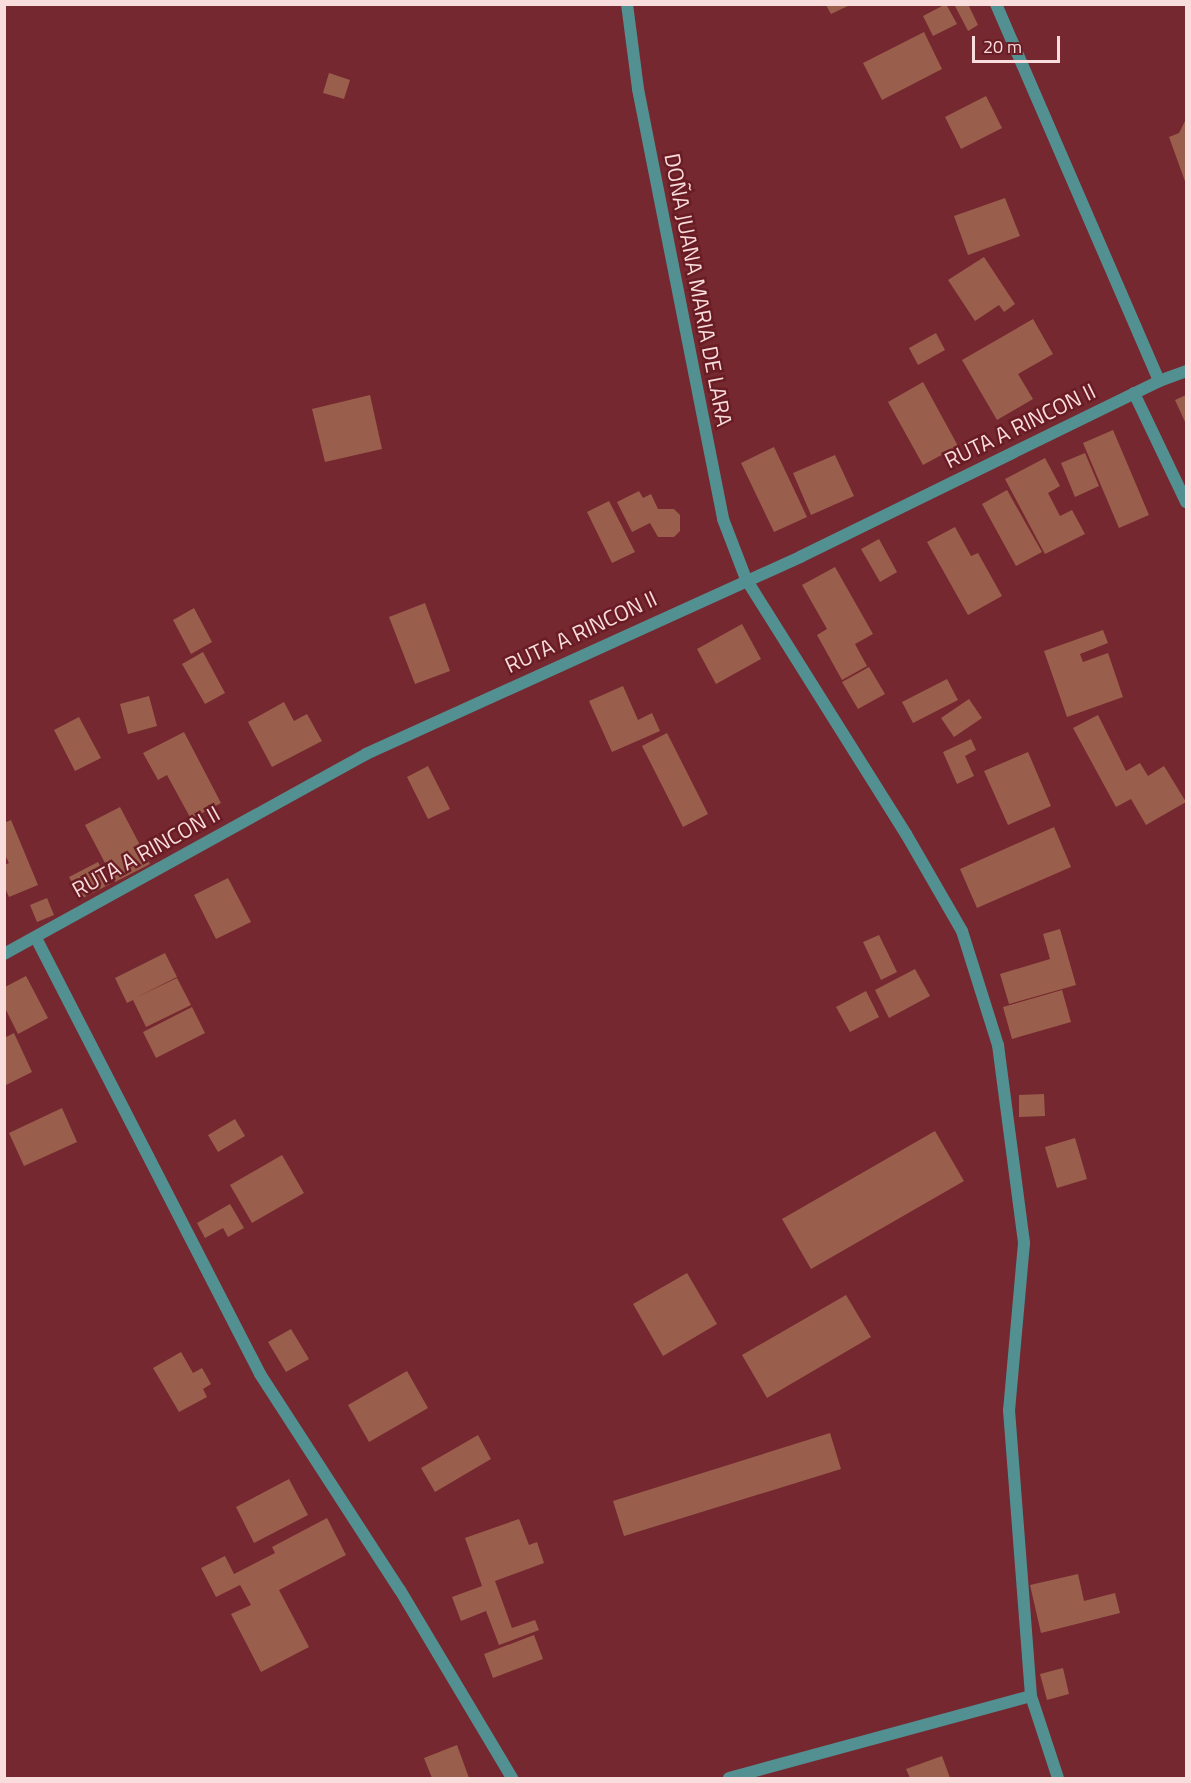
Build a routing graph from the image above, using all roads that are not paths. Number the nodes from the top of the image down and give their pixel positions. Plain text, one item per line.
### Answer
1 (627, 4) edge
2 (996, 4) edge
3 (1186, 371) edge
4 (1159, 381) junction
5 (1134, 393) junction
6 (1186, 502) edge
7 (746, 579) junction
8 (36, 938) junction
9 (4, 954) edge
10 (1031, 1696) junction
11 (512, 1779) edge
12 (729, 1779) edge
13 (1058, 1779) edge

1 - 7 street, DOÑA JUANA MARIA DE LARA
2 - 4 street
3 - 4 street, RUTA A RINCON II
4 - 5 street, RUTA A RINCON II
5 - 6 street
5 - 7 street, RUTA A RINCON II
7 - 8 street, RUTA A RINCON II
7 - 10 street, DOÑA JUANA MARIA DE LARA
8 - 9 street, RUTA A RINCON II
8 - 11 street
10 - 12 street
10 - 13 street, DOÑA JUANA MARIA DE LARA

